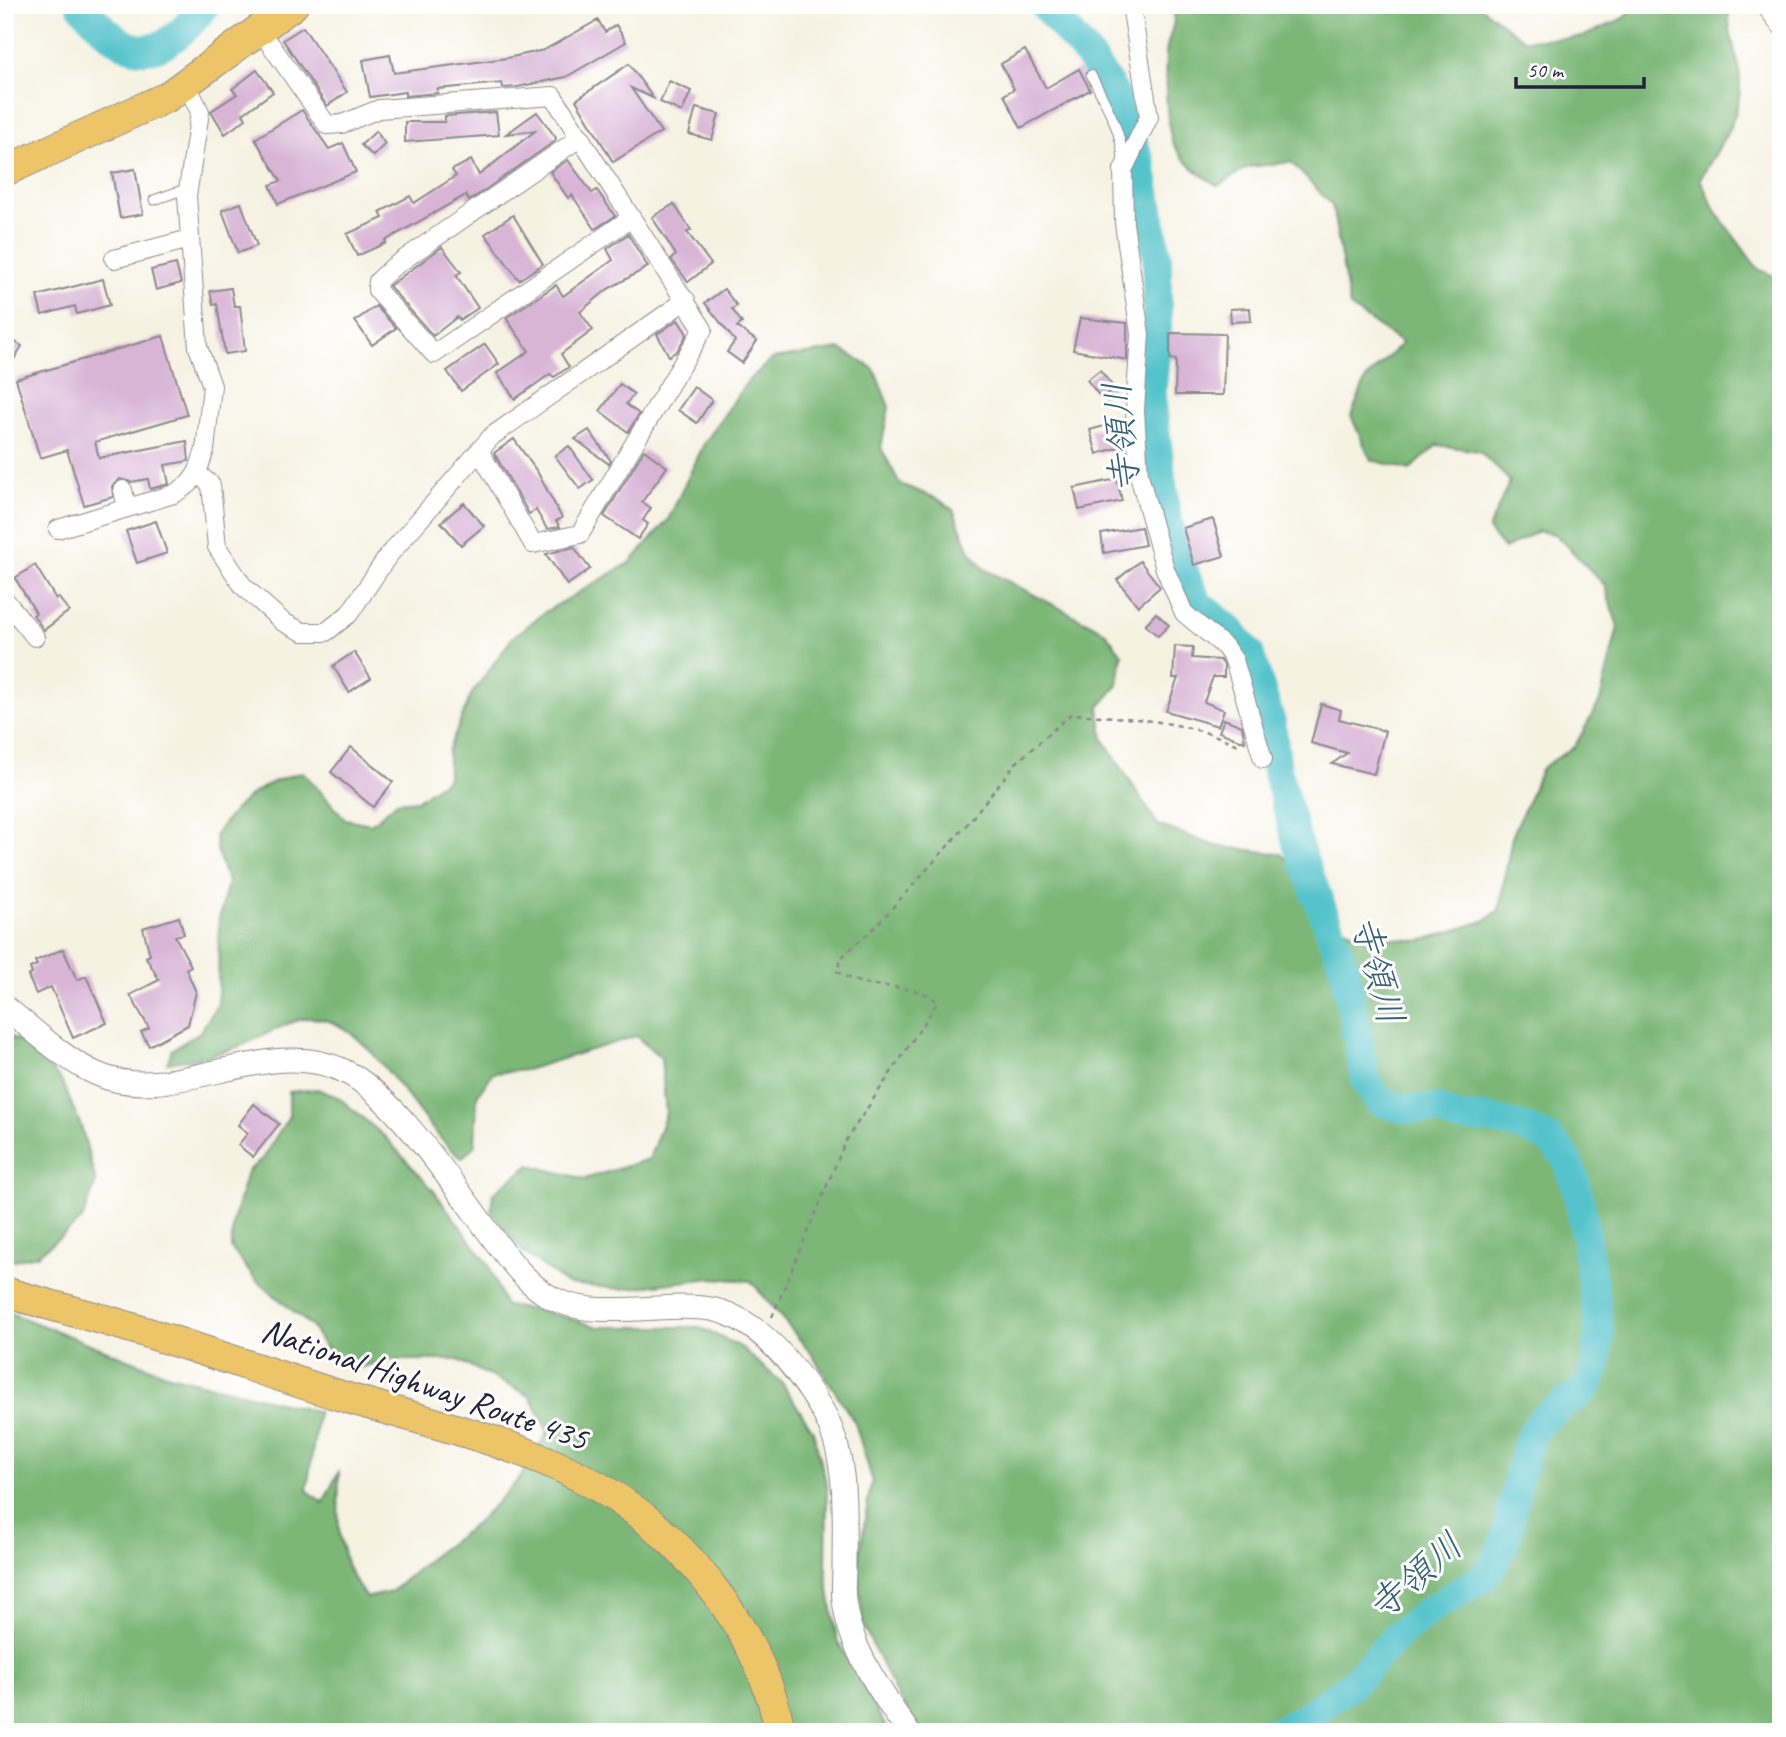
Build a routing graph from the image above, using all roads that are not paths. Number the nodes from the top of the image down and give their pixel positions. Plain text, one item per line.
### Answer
1 (293, 5) edge
2 (1131, 5) edge
3 (1765, 5) edge
4 (1781, 26) edge
5 (261, 31) junction
6 (1091, 75) dead end
7 (187, 85) junction
8 (581, 137) junction
9 (1125, 166) junction
10 (5, 171) edge
11 (188, 188) junction
12 (154, 200) dead end
13 (631, 218) junction
14 (190, 239) junction
15 (114, 259) dead end
16 (686, 300) junction
17 (480, 452) junction
18 (197, 473) junction
19 (123, 490) dead end
20 (127, 508) junction
21 (58, 529) dead end
22 (5, 600) edge
23 (34, 638) dead end
24 (1261, 754) road end
25 (5, 1007) edge
26 (5, 1292) edge
27 (780, 1732) edge
28 (908, 1732) edge

1 - 5 highway
2 - 9 street
3 - 4 street
5 - 7 highway
5 - 8 street
6 - 9 lane
7 - 10 highway
7 - 11 street
8 - 13 street
8 - 13 street
9 - 24 street
11 - 12 lane
11 - 14 street
13 - 16 street
14 - 15 street
14 - 18 street
16 - 17 street
16 - 17 street
17 - 18 street
18 - 20 street
19 - 20 street
20 - 21 street
22 - 23 street
25 - 28 street
26 - 27 highway, National Highway Route 435

